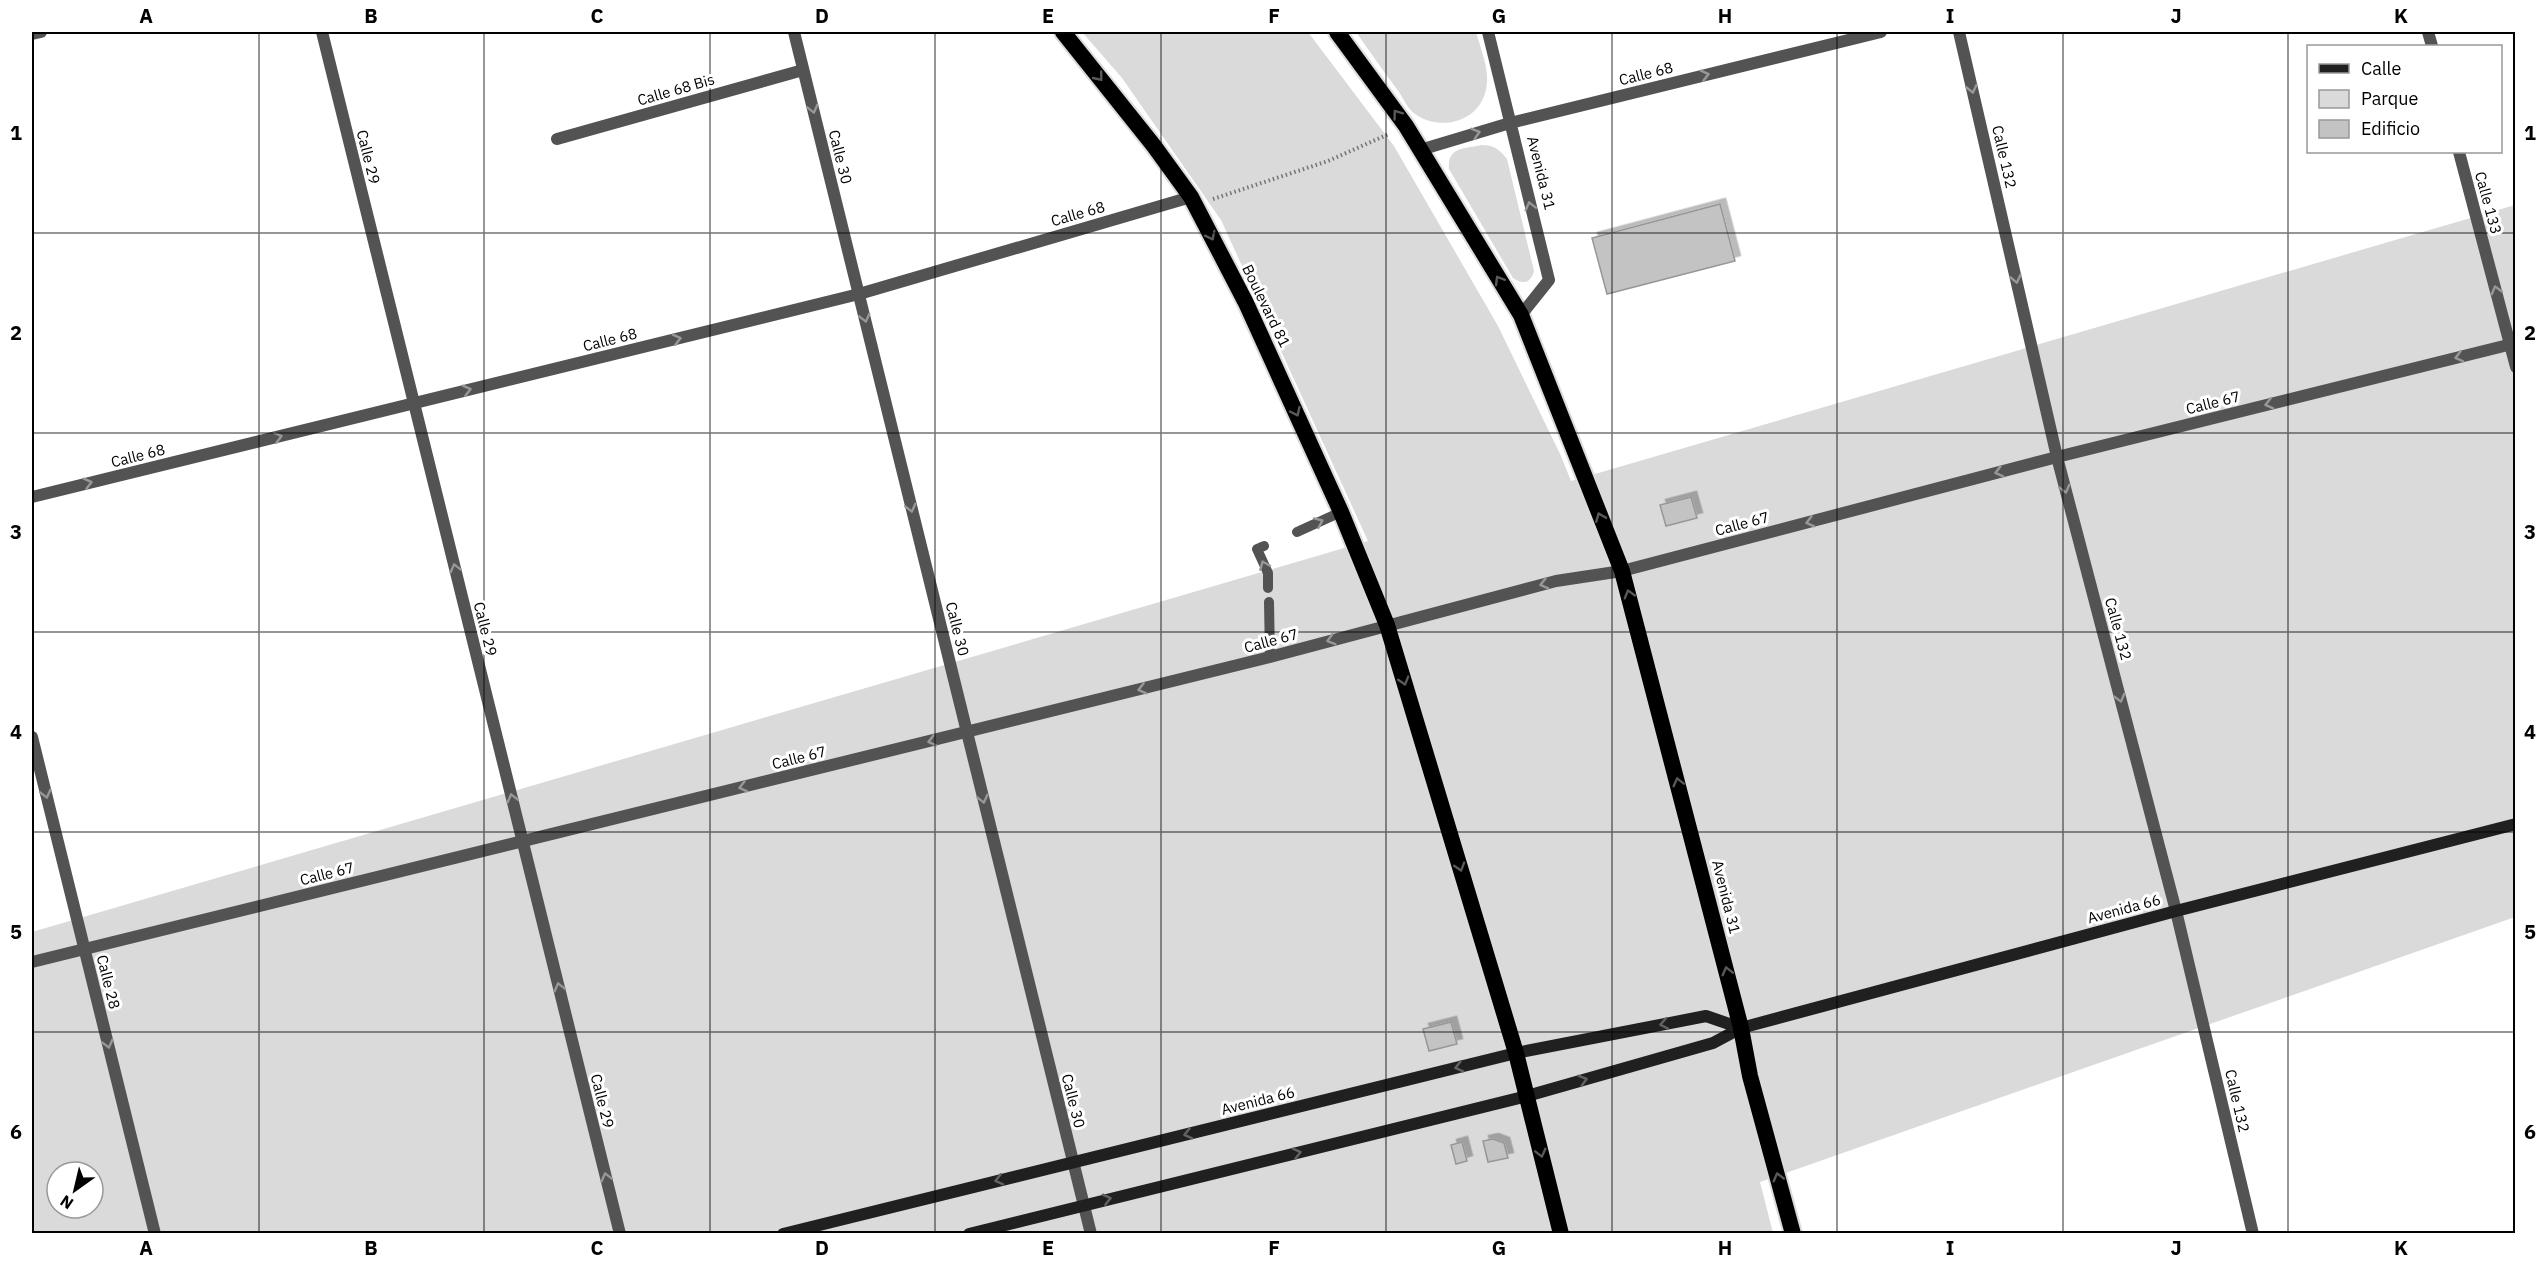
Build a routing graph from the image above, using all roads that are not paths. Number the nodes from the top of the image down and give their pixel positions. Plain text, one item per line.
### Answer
1 (40, 32) edge
2 (322, 32) edge
3 (794, 32) edge
4 (1063, 32) edge
5 (1337, 32) edge
6 (1488, 32) edge
7 (1881, 32) edge
8 (1959, 32) edge
9 (32, 34) edge
10 (803, 70) junction
11 (1510, 123) junction
12 (557, 139) dead end
13 (1420, 150) junction
14 (2459, 153) edge
15 (1193, 201) junction
16 (859, 294) junction
17 (1521, 315) junction
18 (2513, 344) edge
19 (2516, 367) edge
20 (414, 403) junction
21 (2057, 457) junction
22 (32, 497) edge
23 (1341, 512) junction
24 (1297, 532) dead end
25 (1264, 546) dead end
26 (1622, 571) junction
27 (1268, 588) dead end
28 (1269, 602) dead end
29 (1387, 625) junction
30 (1270, 657) junction
31 (967, 732) junction
32 (32, 737) edge
33 (2516, 824) edge
34 (522, 841) junction
35 (2176, 911) junction
36 (84, 949) junction
37 (32, 962) edge
38 (1741, 1028) junction
39 (1516, 1053) junction
40 (1527, 1096) junction
41 (1073, 1162) junction
42 (1084, 1205) junction
43 (155, 1233) edge
44 (620, 1233) edge
45 (783, 1233) edge
46 (969, 1233) edge
47 (1091, 1233) edge
48 (1561, 1233) edge
49 (1793, 1233) edge
50 (2253, 1233) edge

1 - 9 street
2 - 20 street, Calle 29
3 - 10 street, Calle 30
4 -> 15 highway, Boulevard 81
13 -> 5 highway
6 - 11 street, Avenida 31
11 -> 7 street, Calle 68
8 -> 21 street, Calle 132
10 - 12 street, Calle 68 Bis
10 -> 16 street, Calle 30
13 -> 11 street, Calle 68
17 -> 11 street, Avenida 31
17 -> 13 highway
18 -> 14 street, Calle 133
15 - 16 street, Calle 68
15 -> 23 highway, Boulevard 81
20 -> 16 street, Calle 68
16 -> 31 street, Calle 30
26 -> 17 highway
18 - 19 street, Calle 133
18 -> 21 street, Calle 67
22 -> 20 street, Calle 68
34 -> 20 street, Calle 29
21 -> 26 street, Calle 67
21 -> 35 street, Calle 132
24 -> 23 lane
23 - 29 highway, Boulevard 81
27 -> 25 lane
26 -> 29 street, Calle 67
38 -> 26 highway, Avenida 31
28 - 30 lane
29 -> 30 street, Calle 67
29 -> 39 highway
30 -> 31 street, Calle 67
31 -> 34 street, Calle 67
31 -> 41 street, Calle 30
32 -> 36 street, Calle 28
33 - 35 main road, Avenida 66
34 - 36 street, Calle 67
44 -> 34 street, Calle 29
35 - 38 main road, Avenida 66
35 - 50 street, Calle 132
36 - 37 street, Calle 67
36 -> 43 street, Calle 28
38 -> 39 main road, Avenida 66
40 -> 38 main road, Avenida 66
49 -> 38 highway, Avenida 31
39 - 40 highway
39 -> 41 main road, Avenida 66
42 -> 40 main road, Avenida 66
40 -> 48 highway
41 - 42 street, Calle 30
41 -> 45 main road, Avenida 66
42 - 46 main road, Avenida 66
42 - 47 street, Calle 30

